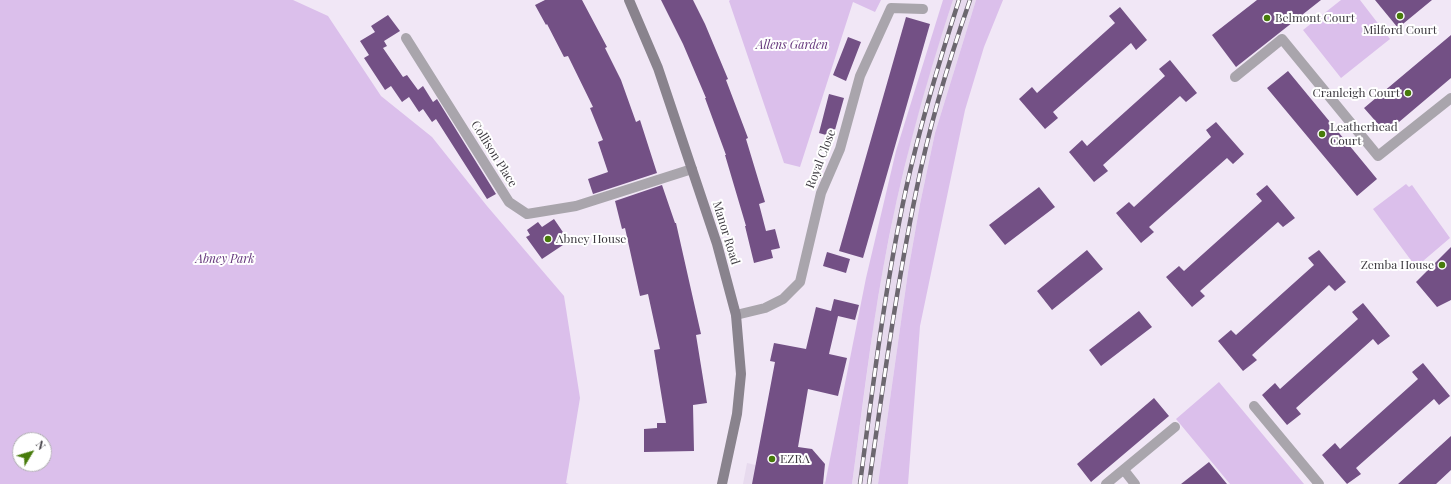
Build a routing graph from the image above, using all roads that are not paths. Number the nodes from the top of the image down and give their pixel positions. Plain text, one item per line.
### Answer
1 (629, 0) edge
2 (923, 9) dead end
3 (406, 38) dead end
4 (1235, 77) dead end
5 (1451, 98) edge
6 (692, 169) junction
7 (736, 315) junction
8 (1254, 406) dead end
9 (1175, 427) dead end
10 (1124, 470) junction
11 (722, 484) edge
12 (1106, 484) edge
13 (1135, 484) edge
14 (1319, 484) edge

1 - 6 main road, Manor Road
2 - 7 street, Royal Close
3 - 6 street, Collison Place
4 - 5 street
6 - 7 main road, Manor Road
7 - 11 main road, Manor Road
8 - 14 street
9 - 10 street
10 - 12 street
10 - 13 street

